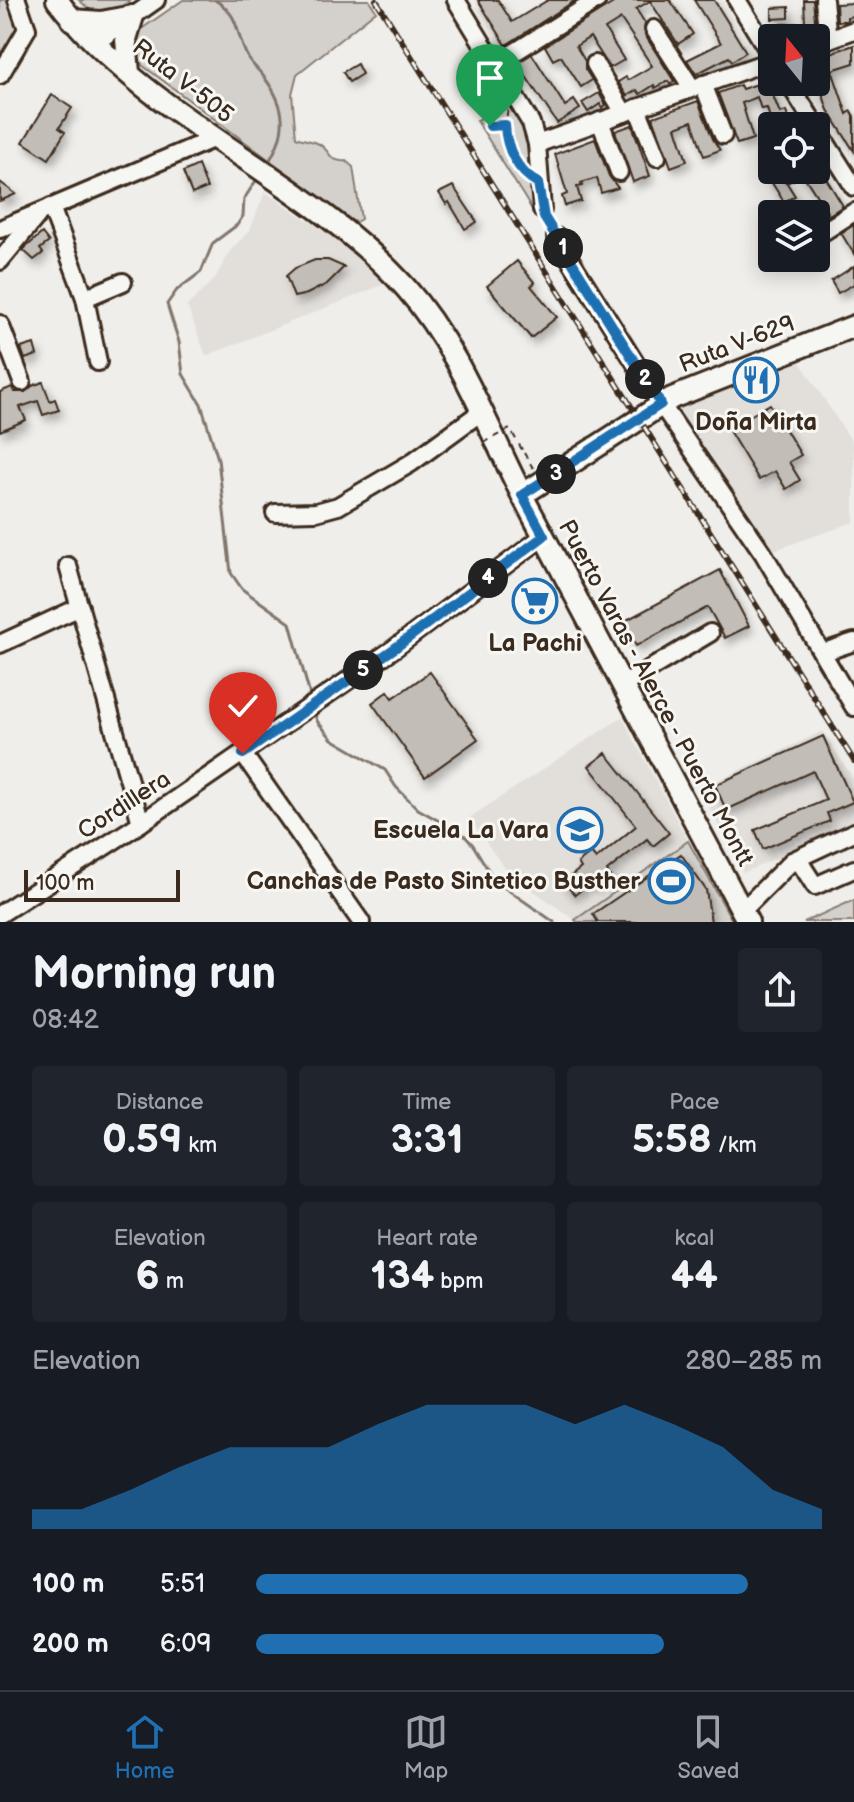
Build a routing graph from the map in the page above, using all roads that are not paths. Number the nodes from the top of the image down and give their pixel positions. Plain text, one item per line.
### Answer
1 (17, 0) edge
2 (57, 0) edge
3 (156, 0) edge
4 (456, 0) edge
5 (597, 0) edge
6 (737, 0) edge
7 (824, 0) edge
8 (133, 16) junction
9 (72, 20) junction
10 (823, 24) edge
11 (654, 29) dead end
12 (854, 30) edge
13 (758, 35) edge
14 (830, 39) edge
15 (95, 43) junction
16 (758, 63) edge
17 (496, 64) junction
18 (595, 64) dead end
19 (2, 67) edge
20 (129, 73) junction
21 (697, 86) junction
22 (630, 110) junction
23 (600, 121) junction
24 (723, 135) dead end
25 (215, 138) junction
26 (537, 144) junction
27 (657, 157) dead end
28 (830, 160) edge
29 (249, 163) joint
30 (619, 172) dead end
31 (854, 187) edge
32 (46, 209) junction
33 (542, 210) dead end
34 (854, 212) edge
35 (0, 219) edge
36 (830, 227) edge
37 (0, 229) edge
38 (556, 237) dead end
39 (0, 261) edge
40 (123, 282) dead end
41 (85, 298) junction
42 (0, 324) edge
43 (854, 326) edge
44 (98, 362) dead end
45 (22, 382) dead end
46 (661, 404) junction
47 (481, 412) junction
48 (522, 495) junction
49 (275, 513) dead end
50 (544, 536) junction
51 (68, 566) dead end
52 (80, 607) junction
53 (710, 633) dead end
54 (854, 642) edge
55 (0, 644) edge
56 (824, 652) junction
57 (623, 685) junction
58 (854, 707) edge
59 (243, 754) junction
60 (141, 823) junction
61 (854, 832) edge
62 (792, 861) junction
63 (854, 869) edge
64 (0, 914) edge
65 (745, 916) edge
66 (361, 922) edge

1 - 19 street
2 - 9 main road, Ruta V-505
3 - 8 street
4 - 17 street
5 - 17 street
6 - 13 street
7 - 10 street
8 - 9 main road
8 - 15 street
8 - 20 main road
9 - 15 main road, Ruta V-505
11 - 21 street
12 - 14 street
15 - 20 main road, Ruta V-505
16 - 21 street
17 - 26 street
18 - 22 street
20 - 25 main road, Ruta V-505
21 - 22 street
21 - 24 street
22 - 23 street
22 - 27 street
23 - 26 street
23 - 30 street
25 - 29 main road, Ruta V-505
25 - 32 street
26 - 33 street
28 - 31 street
29 - 47 main road, Puerto Varas - Alerce - Puerto Montt
32 - 35 street
32 - 37 street
32 - 39 street
32 - 41 street
34 - 36 street
38 - 46 street
40 - 41 street
41 - 44 street
42 - 45 street
43 - 46 main road, Ruta V-629
46 - 48 main road, Ruta V-629
46 - 56 street
47 - 48 main road, Puerto Varas - Alerce - Puerto Montt
47 - 49 street
48 - 50 main road, Puerto Varas - Alerce - Puerto Montt
50 - 57 main road, Puerto Varas - Alerce - Puerto Montt
50 - 59 street, Cordillera
51 - 52 street
52 - 55 street
52 - 60 street
53 - 57 street
54 - 56 street
56 - 58 street
57 - 65 main road, Puerto Varas - Alerce - Puerto Montt
59 - 60 street, Cordillera
59 - 66 street
60 - 64 street, Cordillera
61 - 62 street
62 - 63 street
62 - 65 street

